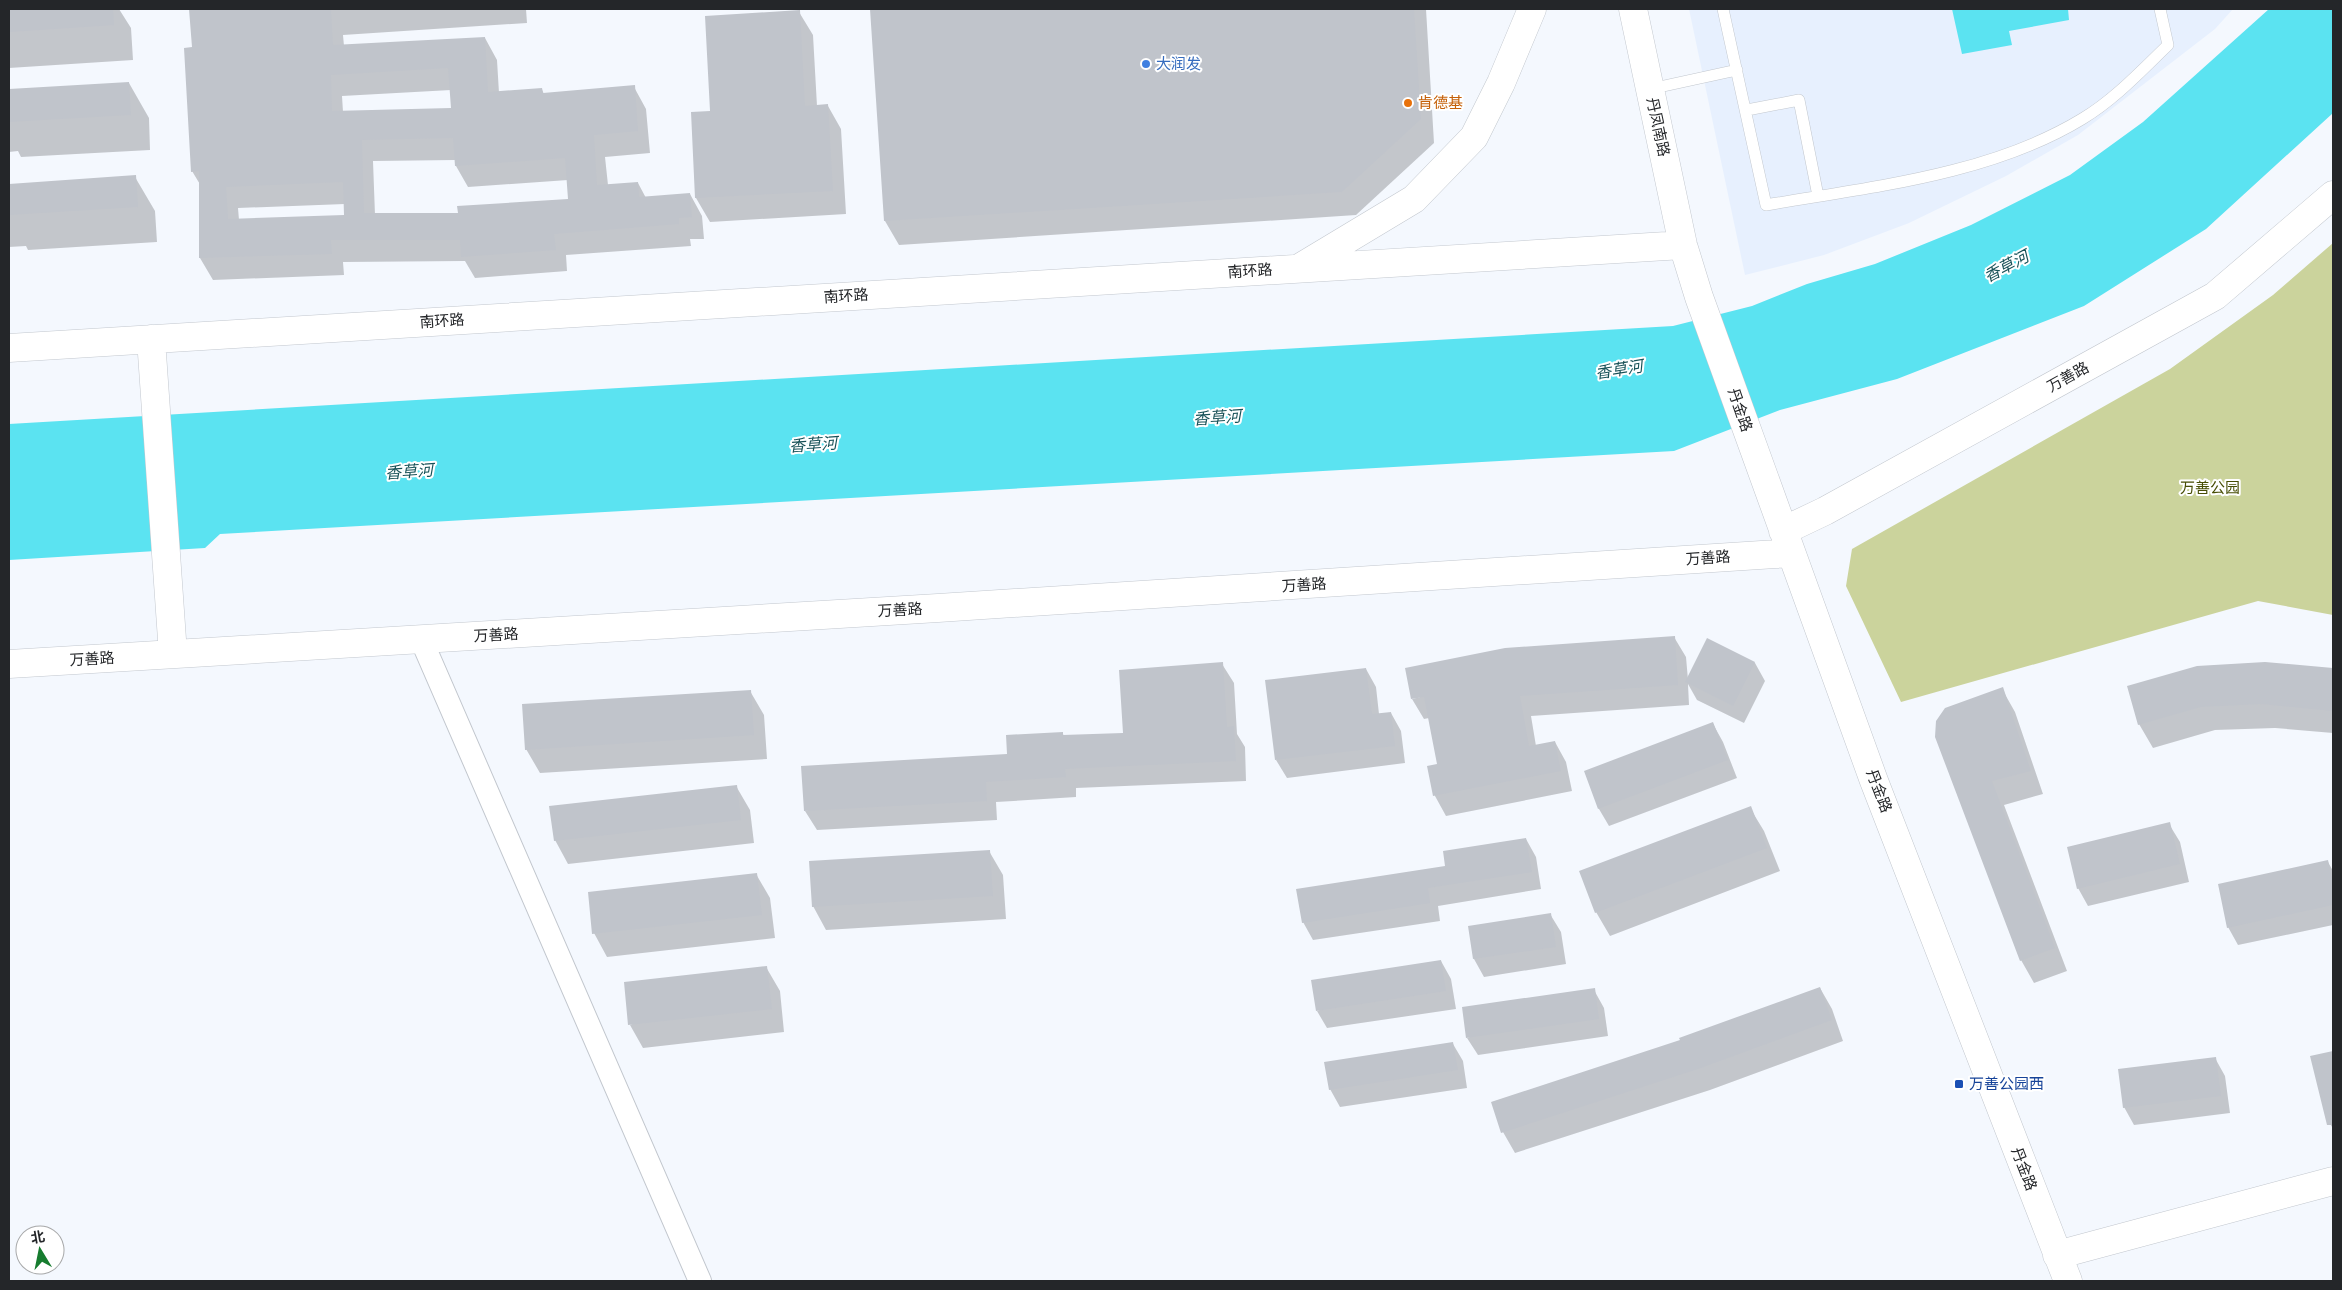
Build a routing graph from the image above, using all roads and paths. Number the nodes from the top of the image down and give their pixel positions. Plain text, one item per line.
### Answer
1 (1532, 9) edge
2 (1633, 9) edge
3 (1723, 9) edge
4 (2160, 9) edge
5 (1737, 70) junction
6 (1650, 88) junction
7 (1747, 110) junction
8 (2333, 195) edge
9 (1818, 196) junction
10 (1683, 245) junction
11 (1298, 268) junction
12 (1699, 297) joint
13 (151, 339) junction
14 (9, 348) edge
15 (1787, 542) junction
16 (421, 639) junction
17 (173, 654) junction
18 (9, 664) edge
19 (2333, 1181) edge
20 (2057, 1255) junction
21 (700, 1281) edge
22 (2068, 1281) edge

1 - 11 main road
2 - 6 main road, 丹凤南路
3 - 5 lane
4 - 9 lane
5 - 6 lane
5 - 7 lane
6 - 10 main road, 丹凤南路
7 - 9 lane
7 - 9 lane
8 - 15 main road, 万善路
10 - 11 main road, 南环路
10 - 12 main road, 丹凤南路
11 - 13 main road, 南环路
12 - 15 main road, 丹金路
13 - 14 main road, 南环路
13 - 17 main road
15 - 16 main road, 万善路
15 - 20 main road, 丹金路
16 - 17 main road, 万善路
16 - 21 street
17 - 18 main road, 万善路
19 - 20 main road
20 - 22 main road, 丹金路

